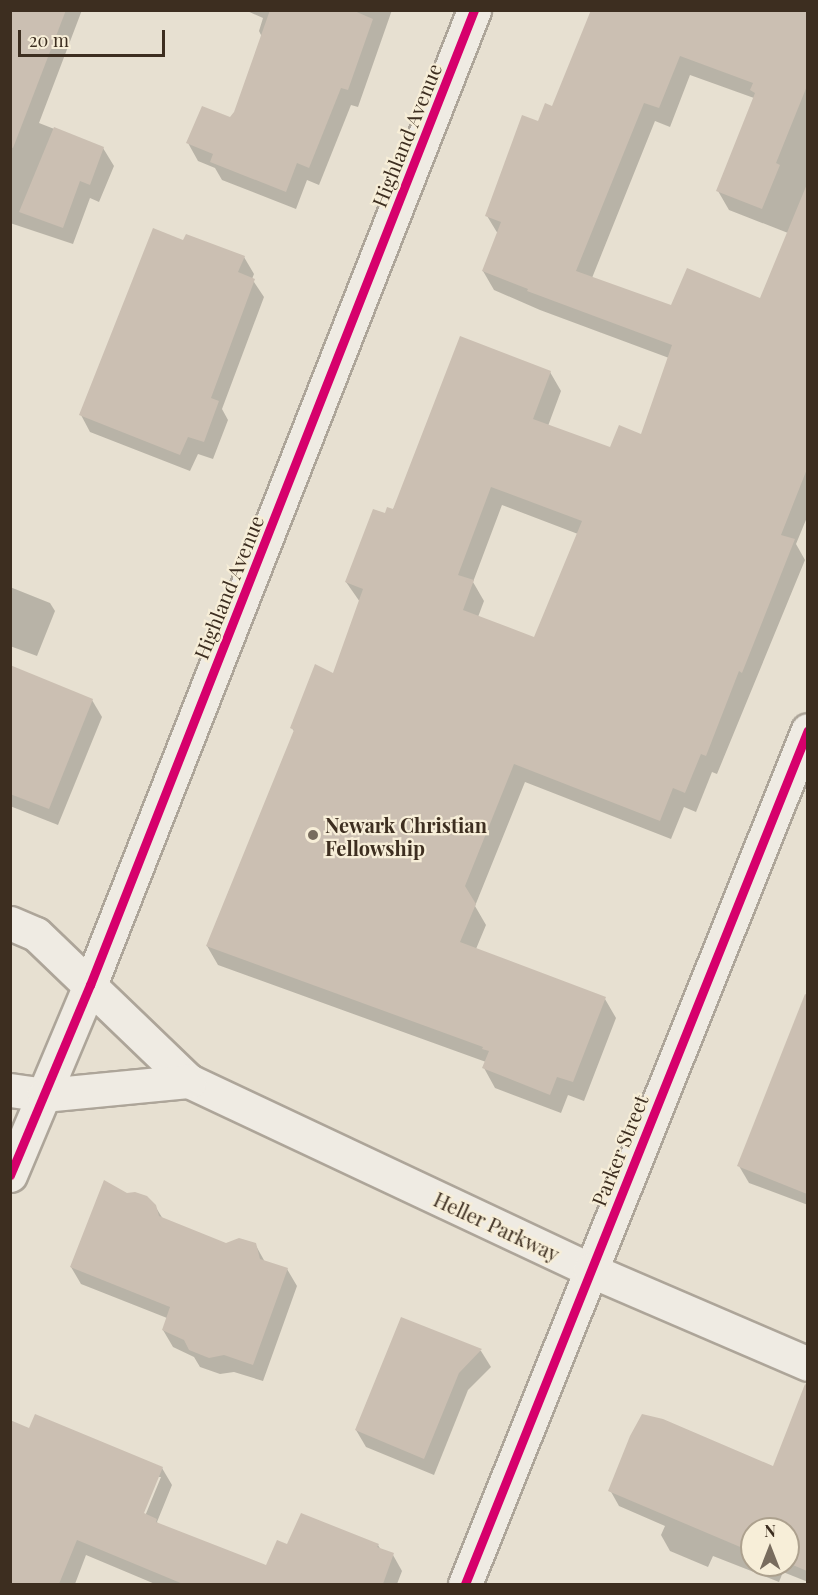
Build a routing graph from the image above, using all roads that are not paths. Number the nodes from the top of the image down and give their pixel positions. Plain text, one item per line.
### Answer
1 (474, 10) edge
2 (807, 730) edge
3 (10, 923) edge
4 (90, 985) junction
5 (189, 1081) junction
6 (10, 1090) edge
7 (44, 1095) junction
8 (10, 1174) edge
9 (590, 1270) junction
10 (807, 1364) edge
11 (465, 1584) edge

1 - 4 street, Highland Avenue
2 - 9 street, Parker Street
3 - 4 street, Heller Parkway
4 - 5 street, Heller Parkway
4 - 7 street, Highland Avenue
5 - 7 street
5 - 9 street, Heller Parkway
6 - 7 street
7 - 8 street, Highland Avenue
9 - 10 street, Heller Parkway
9 - 11 street, Parker Street

